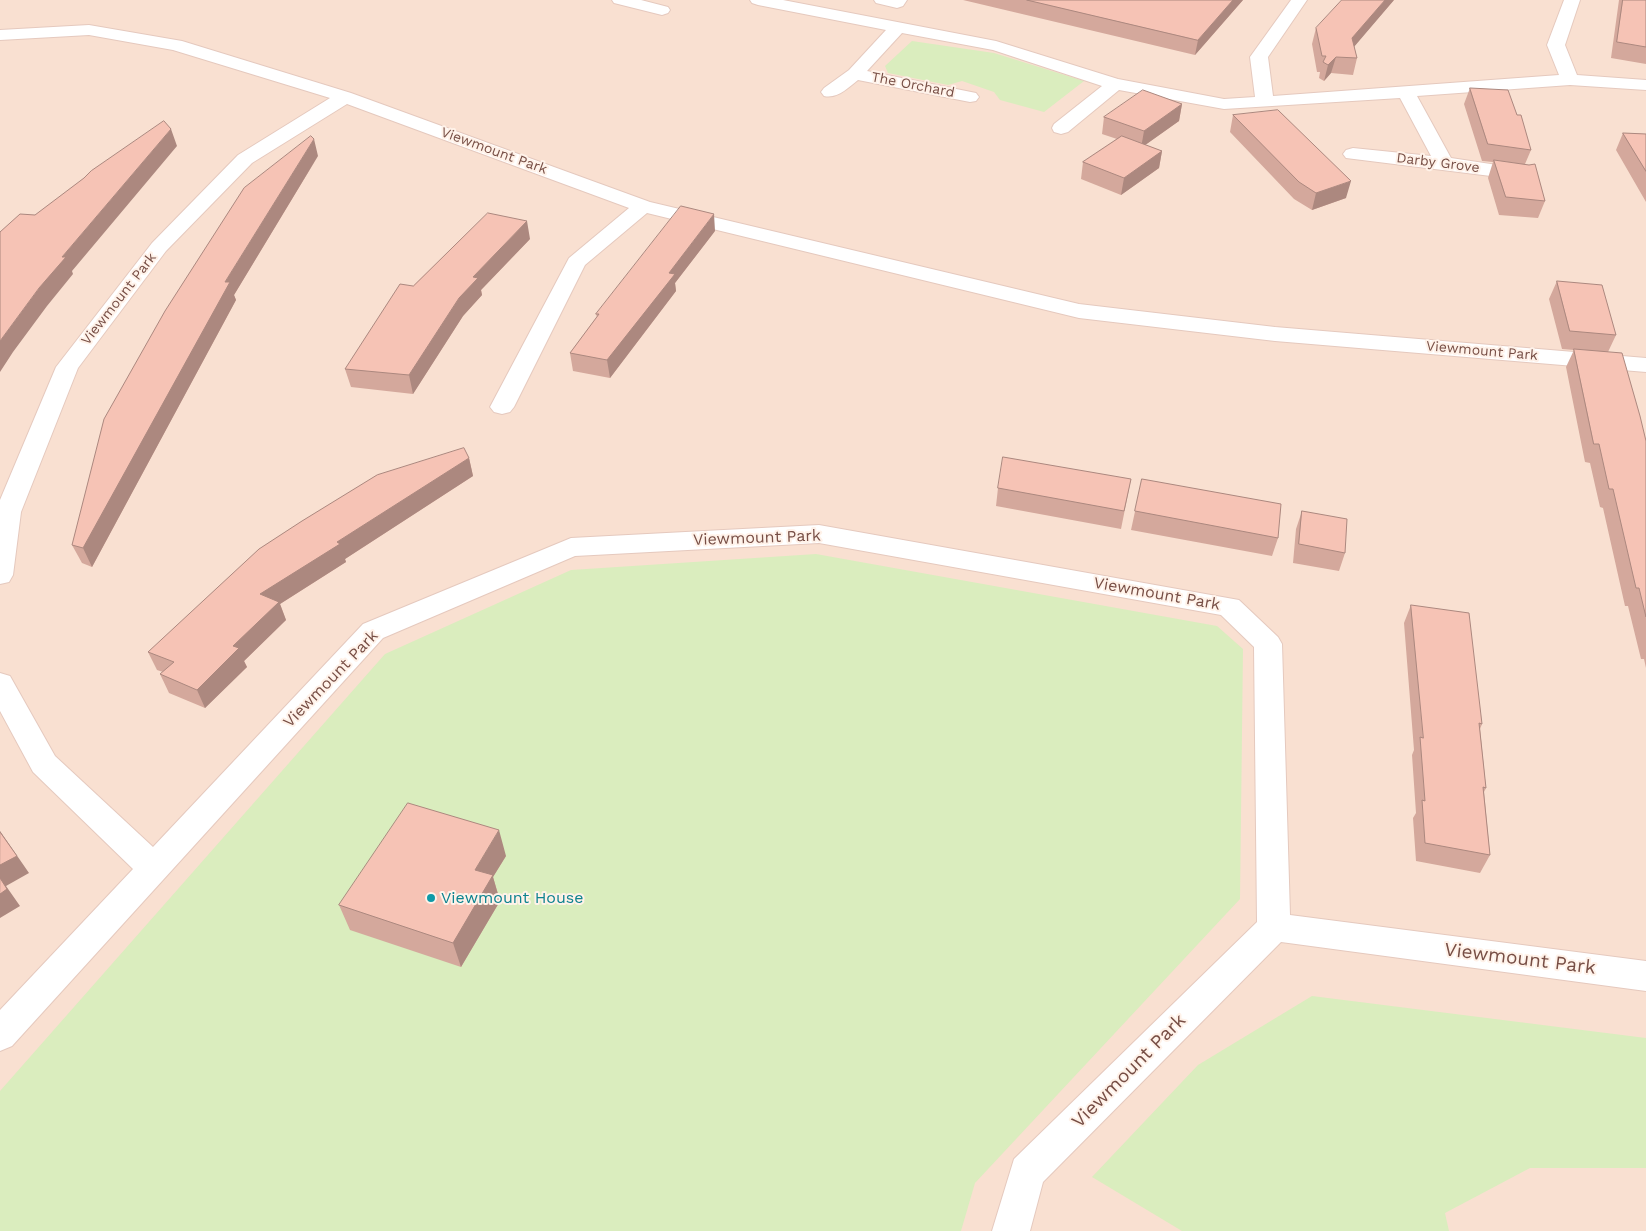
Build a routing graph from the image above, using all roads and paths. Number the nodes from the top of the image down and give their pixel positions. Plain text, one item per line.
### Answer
1 (758, 0) edge
2 (882, 0) edge
3 (899, 0) edge
4 (1299, 0) edge
5 (1572, 0) edge
6 (629, 1) edge
7 (826, 6) edge
8 (662, 10) dead end
9 (898, 27) junction
10 (0, 35) edge
11 (855, 74) junction
12 (1570, 80) junction
13 (1115, 84) junction
14 (1646, 85) edge
15 (830, 92) dead end
16 (1406, 92) junction
17 (345, 97) junction
18 (970, 97) dead end
19 (1265, 102) junction
20 (1061, 128) dead end
21 (1353, 154) dead end
22 (1444, 163) junction
23 (1523, 174) edge
24 (643, 206) junction
25 (1646, 365) edge
26 (502, 407) dead end
27 (0, 575) edge
28 (0, 684) edge
29 (154, 868) junction
30 (1274, 927) junction
31 (1646, 976) edge
32 (0, 1035) edge
33 (1011, 1231) edge

1 - 7 street
2 - 3 street
4 - 19 street
5 - 12 street
6 - 8 street
7 - 9 street
9 - 11 street, The Orchard
9 - 13 street
10 - 17 street, Viewmount Park
11 - 15 street, The Orchard
11 - 18 street, The Orchard
12 - 14 street
12 - 16 street
13 - 19 street
13 - 20 street
16 - 19 street
16 - 22 street
17 - 24 street, Viewmount Park
17 - 27 street, Viewmount Park
21 - 22 street, Darby Grove
22 - 23 street, Darby Grove
24 - 25 street, Viewmount Park
24 - 26 street
28 - 29 street
29 - 30 street, Viewmount Park
29 - 32 street, Viewmount Park
30 - 31 street, Viewmount Park
30 - 33 street, Viewmount Park

